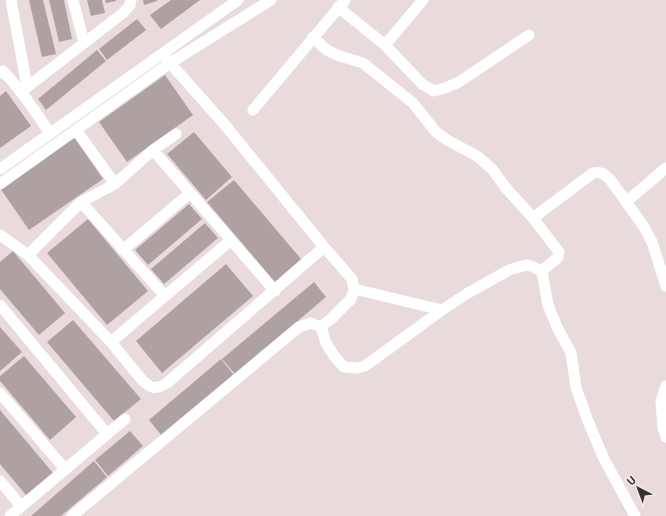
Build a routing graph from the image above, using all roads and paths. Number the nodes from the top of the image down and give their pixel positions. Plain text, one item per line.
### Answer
1 (11, 0) edge
2 (73, 0) edge
3 (131, 0) edge
4 (238, 0) edge
5 (271, 0) edge
6 (423, 0) edge
7 (342, 4) edge
8 (529, 35) dead end
9 (313, 37) junction
10 (84, 43) junction
11 (385, 45) junction
12 (162, 54) junction
13 (170, 63) junction
14 (1, 70) edge
15 (253, 110) dead end
16 (76, 130) junction
17 (50, 133) junction
18 (176, 134) dead end
19 (154, 150) junction
20 (666, 168) edge
21 (0, 169) edge
22 (0, 184) edge
23 (115, 184) junction
24 (190, 193) junction
25 (81, 202) junction
26 (626, 202) junction
27 (533, 218) junction
28 (0, 235) edge
29 (231, 240) junction
30 (324, 247) junction
31 (123, 250) junction
32 (28, 255) junction
33 (542, 271) junction
34 (666, 286) edge
35 (354, 289) junction
36 (275, 291) junction
37 (165, 296) junction
38 (0, 305) edge
39 (442, 310) junction
40 (321, 327) junction
41 (111, 342) junction
42 (666, 386) edge
43 (0, 393) edge
44 (125, 419) dead end
45 (107, 434) junction
46 (666, 437) edge
47 (65, 469) junction
48 (0, 482) edge
49 (21, 506) junction
50 (10, 516) edge
51 (72, 516) edge
52 (635, 516) edge

1 - 10 street
2 - 10 street
3 - 10 street
4 - 12 street
5 - 13 street
6 - 11 street
7 - 9 street
7 - 11 street
8 - 11 street
9 - 15 street
9 - 27 street
12 - 13 street
12 - 17 street
13 - 16 street
13 - 30 street
14 - 17 street
16 - 22 street
16 - 23 street
17 - 21 street
18 - 19 street
19 - 23 street
19 - 24 street
20 - 26 street
23 - 25 street
24 - 29 street
24 - 31 street
25 - 31 street
25 - 32 street
26 - 27 street
26 - 34 street
27 - 33 street
28 - 32 street
29 - 36 street
29 - 37 street
30 - 35 street
30 - 36 street
31 - 37 street
32 - 41 street
33 - 39 street
33 - 52 street
35 - 39 street
35 - 40 street
36 - 41 street
37 - 41 street
38 - 45 street
39 - 40 street
40 - 51 street
42 - 46 street
43 - 47 street
44 - 45 street
45 - 47 street
47 - 49 street
48 - 49 street
49 - 50 street

